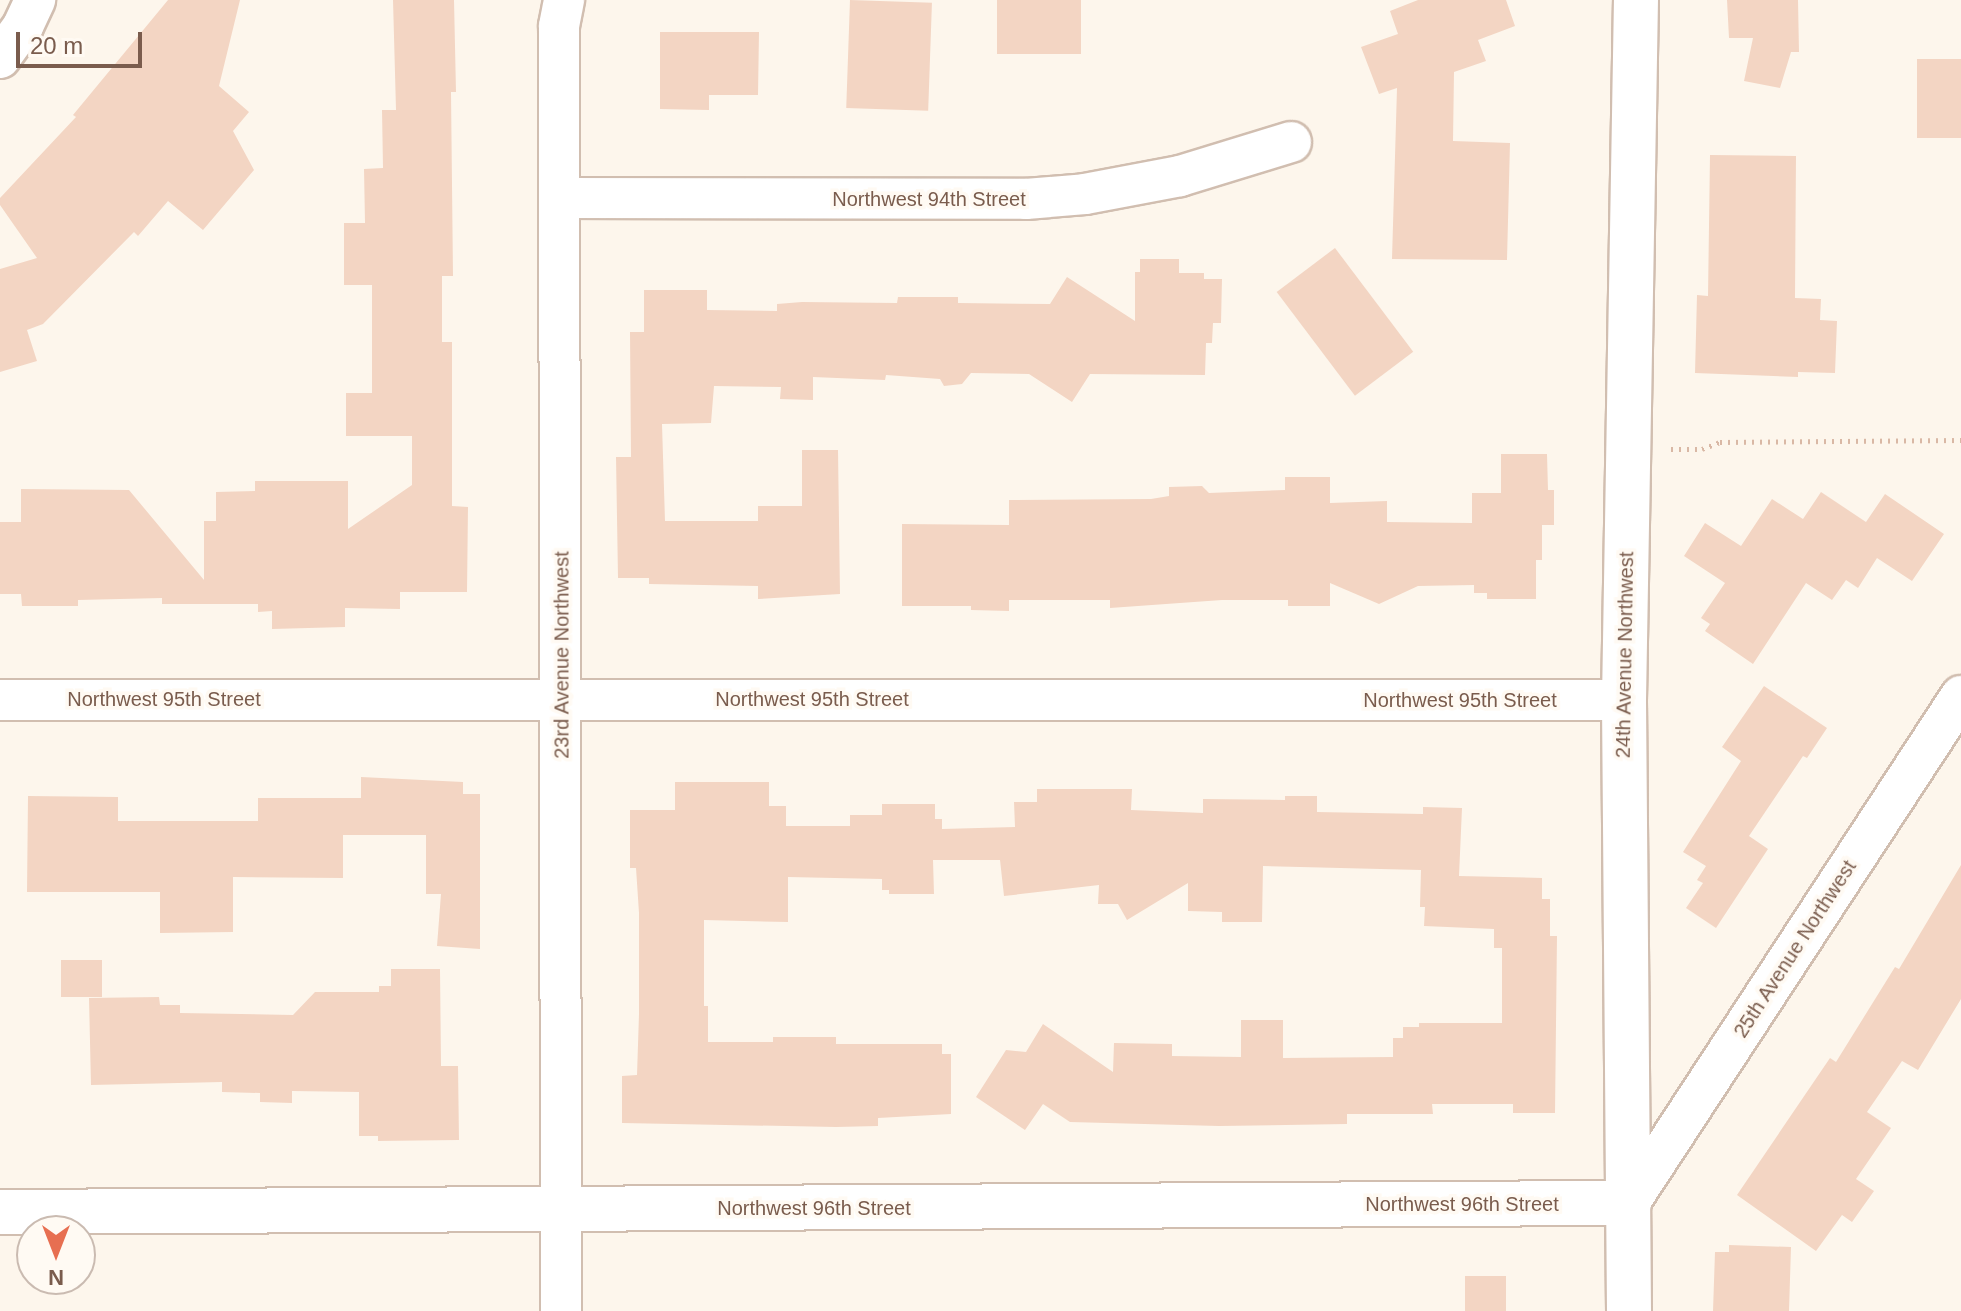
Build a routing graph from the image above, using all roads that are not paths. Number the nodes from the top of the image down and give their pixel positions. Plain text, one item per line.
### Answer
1 (35, 0) edge
2 (564, 0) edge
3 (1636, 0) edge
4 (0, 58) edge
5 (1291, 142) dead end
6 (561, 198) junction
7 (1961, 696) edge
8 (562, 699) junction
9 (0, 700) edge
10 (1624, 700) junction
11 (1629, 1203) junction
12 (563, 1210) junction
13 (0, 1212) edge
14 (561, 1311) edge
15 (1629, 1311) edge

1 - 4 street
2 - 6 street, 23rd Avenue Northwest
3 - 10 street, 24th Avenue Northwest
5 - 6 street, Northwest 94th Street
6 - 8 street, 23rd Avenue Northwest
7 - 11 street, 25th Avenue Northwest
8 - 9 street, Northwest 95th Street
8 - 10 street, Northwest 95th Street
8 - 12 street, 23rd Avenue Northwest
10 - 11 street, 24th Avenue Northwest
11 - 12 street, Northwest 96th Street
11 - 15 street, 24th Avenue Northwest
12 - 13 street, Northwest 96th Street
12 - 14 street, 23rd Avenue Northwest

